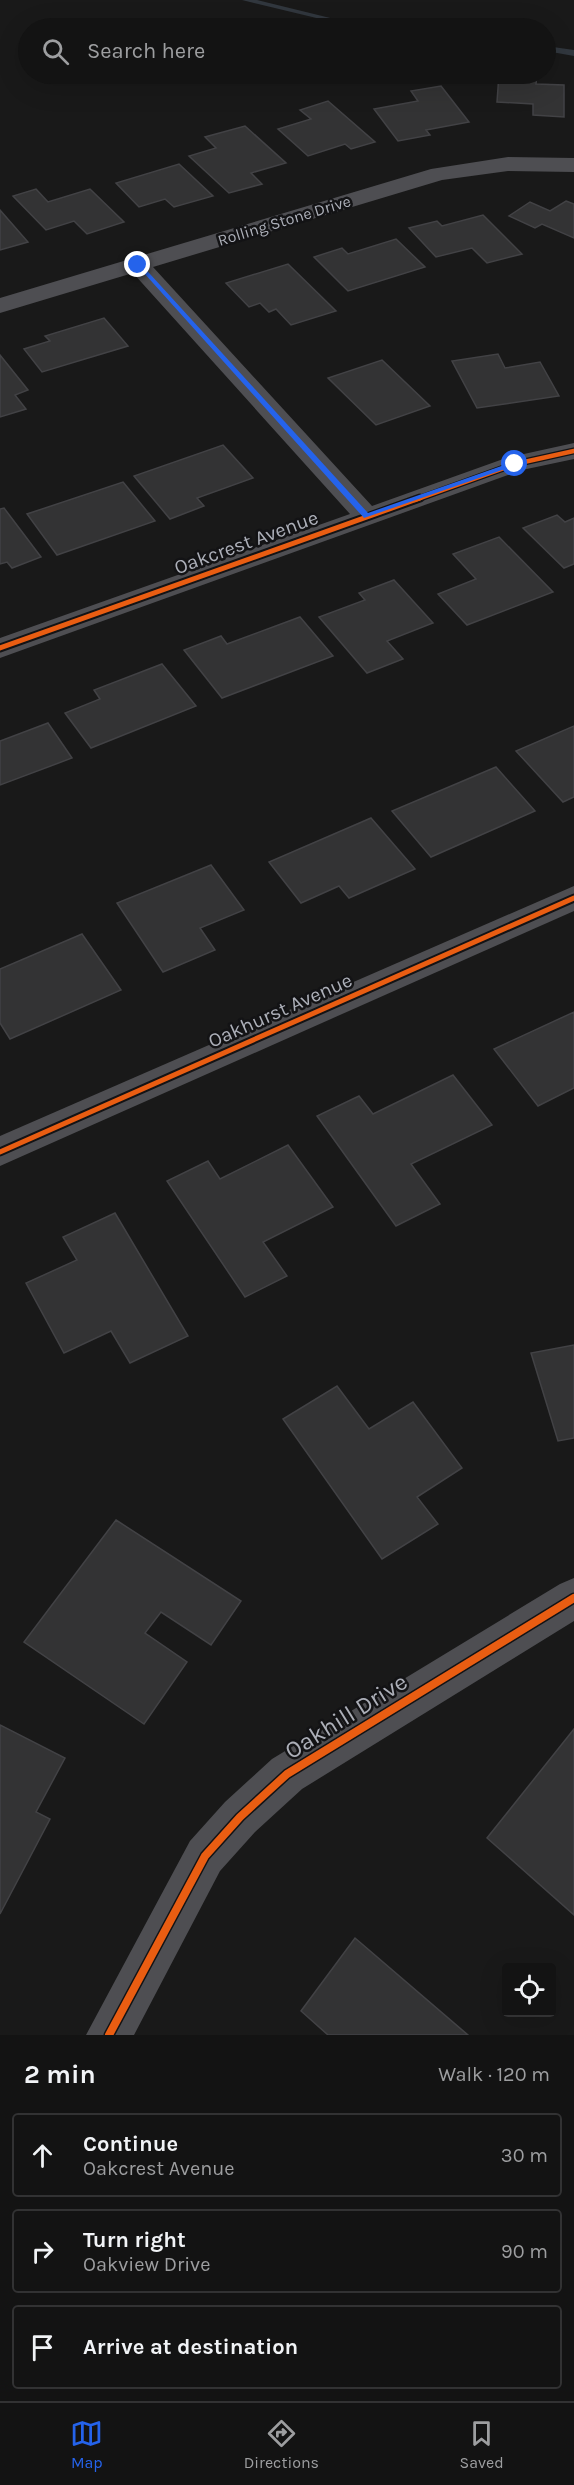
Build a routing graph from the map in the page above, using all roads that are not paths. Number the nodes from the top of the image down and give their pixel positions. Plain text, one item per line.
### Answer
1 (574, 165) edge
2 (138, 265) junction
3 (0, 306) edge
4 (574, 451) edge
5 (367, 516) junction
6 (0, 648) edge
7 (574, 898) edge
8 (0, 1152) edge
9 (574, 1598) edge
10 (109, 2035) edge

1 - 2 street, Rolling Stone Drive
2 - 3 street, Rolling Stone Drive
2 - 5 street
4 - 5 street, Oakcrest Avenue
5 - 6 street, Oakcrest Avenue
7 - 8 street, Oakhurst Avenue
9 - 10 street, Oakhill Drive

